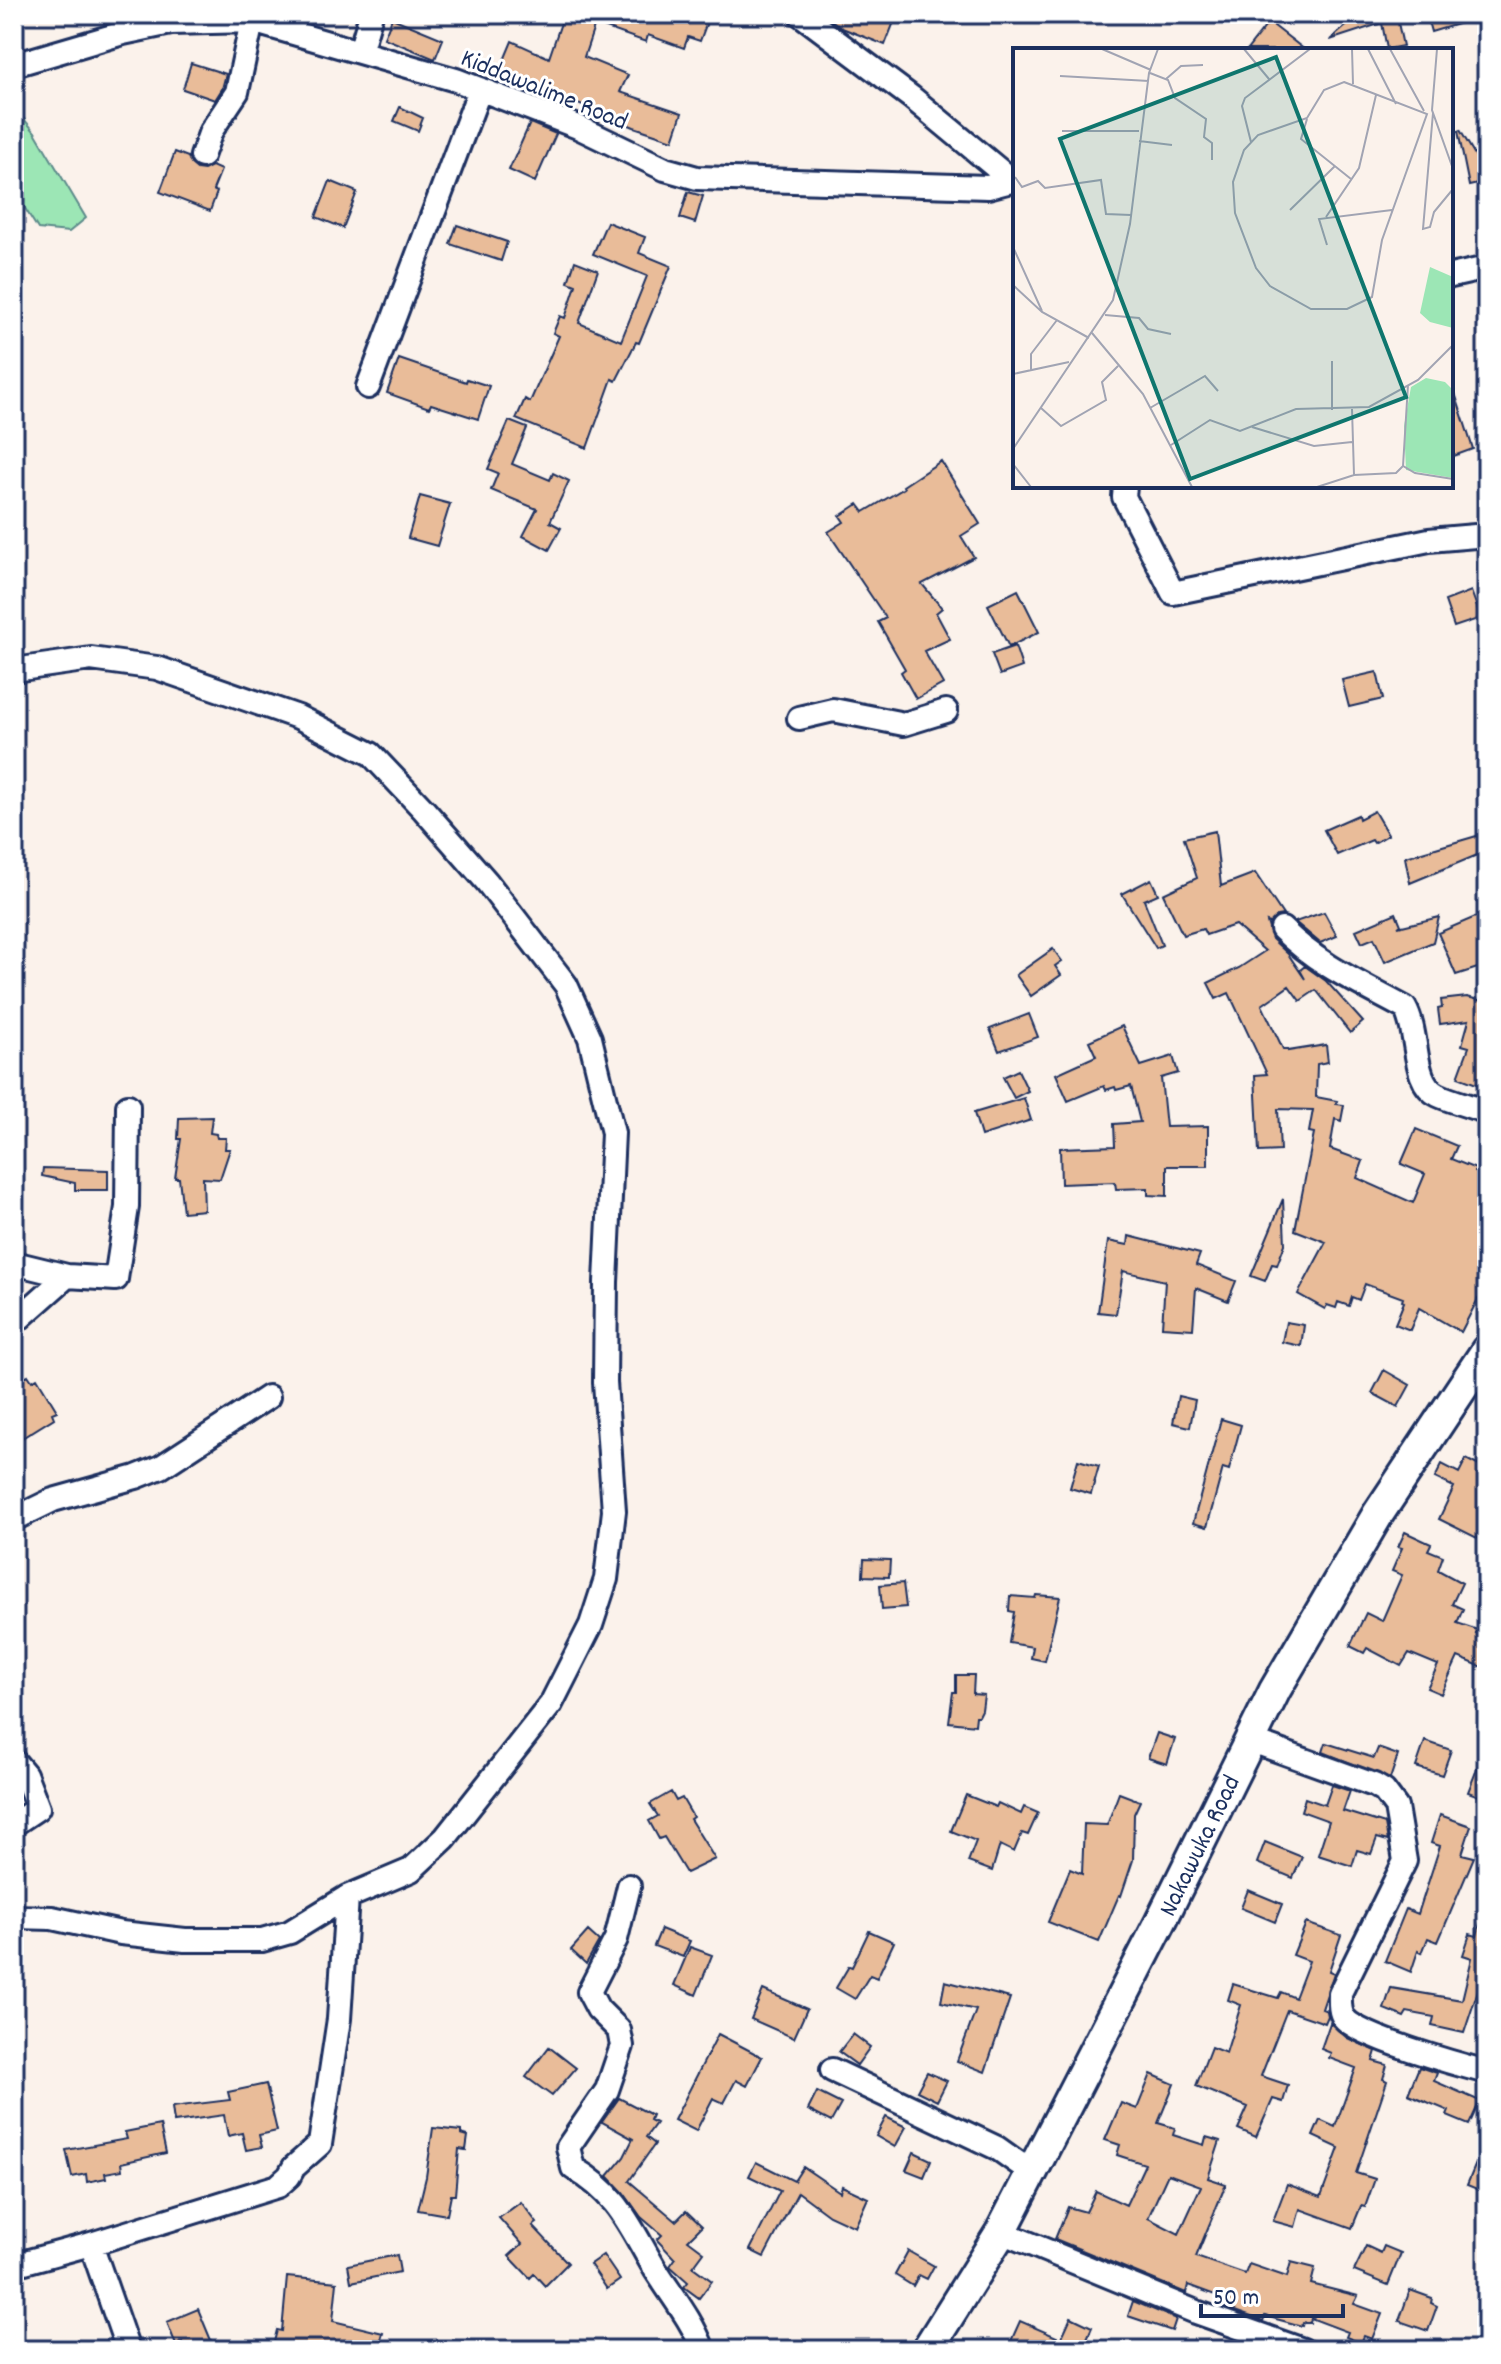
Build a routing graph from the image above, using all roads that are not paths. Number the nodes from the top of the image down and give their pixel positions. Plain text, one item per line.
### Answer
1 (371, 14) edge
2 (800, 14) edge
3 (252, 21) junction
4 (360, 52) junction
5 (14, 65) edge
6 (480, 89) junction
7 (202, 156) dead end
8 (1013, 180) edge
9 (1487, 268) edge
10 (1453, 276) edge
11 (368, 387) dead end
12 (1125, 488) edge
13 (1487, 535) edge
14 (14, 670) edge
15 (946, 711) dead end
16 (799, 718) dead end
17 (1282, 929) dead end
18 (128, 1106) dead end
19 (1487, 1112) edge
20 (14, 1263) edge
21 (67, 1276) junction
22 (14, 1323) edge
23 (1487, 1350) edge
24 (268, 1397) dead end
25 (14, 1519) edge
26 (1249, 1740) junction
27 (14, 1761) edge
28 (14, 1824) edge
29 (629, 1886) dead end
30 (347, 1897) junction
31 (14, 1917) edge
32 (832, 2070) dead end
33 (1487, 2072) edge
34 (1031, 2172) junction
35 (1001, 2232) junction
36 (91, 2244) junction
37 (14, 2265) edge
38 (128, 2350) edge
39 (703, 2350) edge
40 (927, 2350) edge
41 (1303, 2350) edge

1 - 4 street
2 - 8 street
3 - 4 street, Kiddawalime Road
3 - 5 street, Kiddawalime Road
3 - 7 street
4 - 6 street, Kiddawalime Road
6 - 8 street, Kiddawalime Road
6 - 11 street
9 - 10 street
12 - 13 street
14 - 30 street
15 - 16 street
17 - 19 street
18 - 21 street
20 - 21 street
21 - 22 street
23 - 26 main road, Nakawuka Road
24 - 25 street
26 - 33 street
26 - 34 main road, Nakawuka Road
27 - 28 street
29 - 39 street
30 - 31 street
30 - 36 street
32 - 34 street
34 - 35 main road, Nakawuka Road
35 - 40 main road, Nakawuka Road
35 - 41 street
36 - 37 street
36 - 38 street

